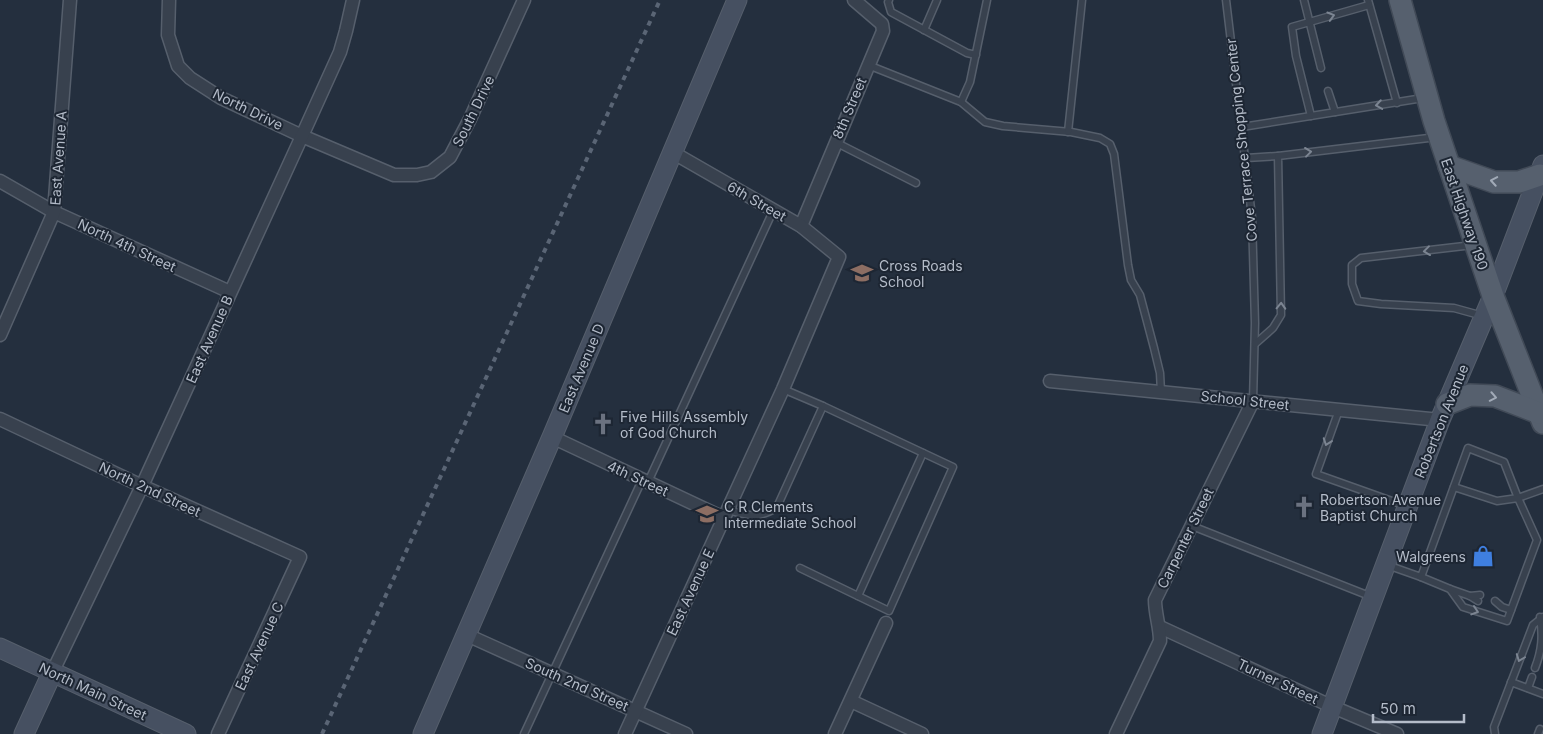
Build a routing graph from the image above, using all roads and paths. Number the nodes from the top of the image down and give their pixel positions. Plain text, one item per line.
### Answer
1 (70, 0) edge
2 (169, 0) edge
3 (353, 0) edge
4 (524, 0) edge
5 (737, 0) edge
6 (854, 0) edge
7 (889, 0) edge
8 (937, 0) edge
9 (987, 0) edge
10 (1082, 0) edge
11 (1226, 0) edge
12 (1304, 0) edge
13 (1400, 0) edge
14 (1369, 2) edge
15 (1310, 22) junction
16 (924, 30) junction
17 (976, 55) junction
18 (868, 65) junction
19 (1321, 68) dead end
20 (1328, 91) dead end
21 (1427, 98) junction
22 (961, 102) junction
23 (1397, 102) junction
24 (1335, 112) junction
25 (1311, 116) junction
26 (1242, 127) junction
27 (1068, 132) junction
28 (302, 136) junction
29 (1439, 137) junction
30 (835, 142) junction
31 (672, 152) junction
32 (1278, 156) junction
33 (1246, 158) junction
34 (1449, 166) junction
35 (1542, 172) edge
36 (0, 181) edge
37 (916, 183) dead end
38 (773, 211) junction
39 (54, 212) junction
40 (801, 226) junction
41 (1476, 245) junction
42 (839, 257) joint
43 (230, 292) junction
44 (1493, 296) junction
45 (1484, 316) junction
46 (0, 335) edge
47 (1255, 344) junction
48 (1050, 380) dead end
49 (783, 388) junction
50 (1161, 392) junction
51 (1254, 401) junction
52 (822, 406) junction
53 (1339, 410) junction
54 (1443, 412) junction
55 (1541, 418) edge
56 (0, 419) edge
57 (552, 437) junction
58 (923, 454) junction
59 (645, 481) junction
60 (142, 486) junction
61 (1454, 487) junction
62 (1543, 489) edge
63 (1518, 498) junction
64 (1407, 507) junction
65 (726, 514) junction
66 (1192, 526) junction
67 (300, 557) joint
68 (1386, 564) junction
69 (800, 568) dead end
70 (1421, 577) junction
71 (1450, 589) junction
72 (858, 596) junction
73 (1374, 597) junction
74 (1479, 598) dead end
75 (1494, 604) dead end
76 (1511, 610) junction
77 (1542, 617) edge
78 (886, 622) dead end
79 (1160, 627) junction
80 (467, 635) junction
81 (0, 648) edge
82 (1535, 668) dead end
83 (52, 673) junction
84 (552, 673) junction
85 (1532, 677) dead end
86 (1511, 682) junction
87 (1528, 688) junction
88 (1543, 694) edge
89 (851, 701) junction
90 (1333, 707) junction
91 (636, 710) junction
92 (182, 733) edge
93 (24, 734) edge
94 (218, 734) edge
95 (423, 734) edge
96 (524, 734) edge
97 (625, 734) edge
98 (686, 734) edge
99 (835, 734) edge
100 (922, 734) edge
101 (1116, 734) edge
102 (1322, 734) edge
103 (1397, 734) edge
104 (1495, 734) edge

1 - 39 street, East Avenue A
2 - 28 street, North Drive
3 - 28 street, East Avenue B
4 - 28 street, South Drive
5 - 31 main road, East Avenue D
6 - 18 street, 8th Street
7 - 16 lane
8 - 16 lane
9 - 17 lane
10 - 27 lane
11 - 26 lane, Cove Terrace Shopping Center
12 - 15 lane
13 - 21 main road, East Highway 190
15 -> 14 lane
14 - 23 lane
15 - 19 lane
15 - 25 lane
16 - 17 lane
17 - 22 lane
18 - 22 lane
18 - 30 street, 8th Street
20 - 24 lane
21 - 23 lane
21 - 29 main road, East Highway 190
22 - 27 lane
23 -> 24 lane
24 - 25 lane
25 - 26 lane
26 - 33 lane, Cove Terrace Shopping Center
27 - 50 lane
28 - 43 street, East Avenue B
32 -> 29 lane
29 - 34 main road, East Highway 190
30 - 37 lane
30 - 40 street, 8th Street
31 - 38 street, 6th Street
31 - 57 main road, East Avenue D
32 - 33 lane
47 -> 32 lane
33 - 47 lane, Cove Terrace Shopping Center
35 -> 34 main road
34 - 41 main road, East Highway 190
35 - 44 main road, Robertson Avenue
36 - 39 street, North 4th Street
38 - 40 street, 6th Street
38 - 59 lane
39 - 43 street, North 4th Street
39 - 46 street, East Avenue A
40 - 42 street, 6th Street
41 - 44 main road, East Highway 190
41 -> 45 lane
42 - 49 street, East Avenue E
43 - 60 street, East Avenue B
44 - 45 main road, Robertson Avenue
44 - 55 main road, East Highway 190
45 - 54 main road, Robertson Avenue
47 - 51 lane, Cove Terrace Shopping Center
48 - 50 street, School Street
49 - 52 lane
49 - 65 street, East Avenue E
50 - 51 street, School Street
51 - 53 street, School Street
51 - 66 street, Carpenter Street
52 - 58 lane
52 - 65 lane
53 - 54 street, School Street
53 -> 64 lane
54 -> 55 main road
54 - 64 main road, Robertson Avenue
56 - 60 street, North 2nd Street
57 - 59 street, 4th Street
57 - 80 main road, East Avenue D
58 - 72 lane
58 - 72 lane
59 - 65 street, 4th Street
59 - 84 lane
60 - 67 street, North 2nd Street
60 - 83 street, East Avenue B
61 - 63 lane
61 - 63 lane
61 - 70 lane
62 - 63 lane
63 - 76 lane
64 - 68 main road, Robertson Avenue
65 - 91 street, East Avenue E
66 - 73 lane
66 - 79 street, Carpenter Street
67 - 94 street, East Avenue C
68 - 70 lane
68 - 73 main road, Robertson Avenue
69 - 72 lane
70 - 71 lane
71 - 74 lane
71 -> 76 lane
73 - 90 main road, Robertson Avenue
75 - 76 lane
77 - 82 lane
77 -> 86 lane
78 - 89 street
79 - 90 street, Turner Street
79 - 101 street, Carpenter Street
80 - 84 street, South 2nd Street
80 - 95 main road, East Avenue D
81 - 83 main road, North Main Street
83 - 92 main road, North Main Street
83 - 93 main road
84 - 91 street, South 2nd Street
84 - 96 lane
85 - 87 lane
86 - 87 lane
86 - 104 lane
87 - 88 lane
89 - 99 street
89 - 100 street
90 - 102 main road, Robertson Avenue
90 - 103 street, Turner Street
91 - 97 street, East Avenue E
91 - 98 street, South 2nd Street

